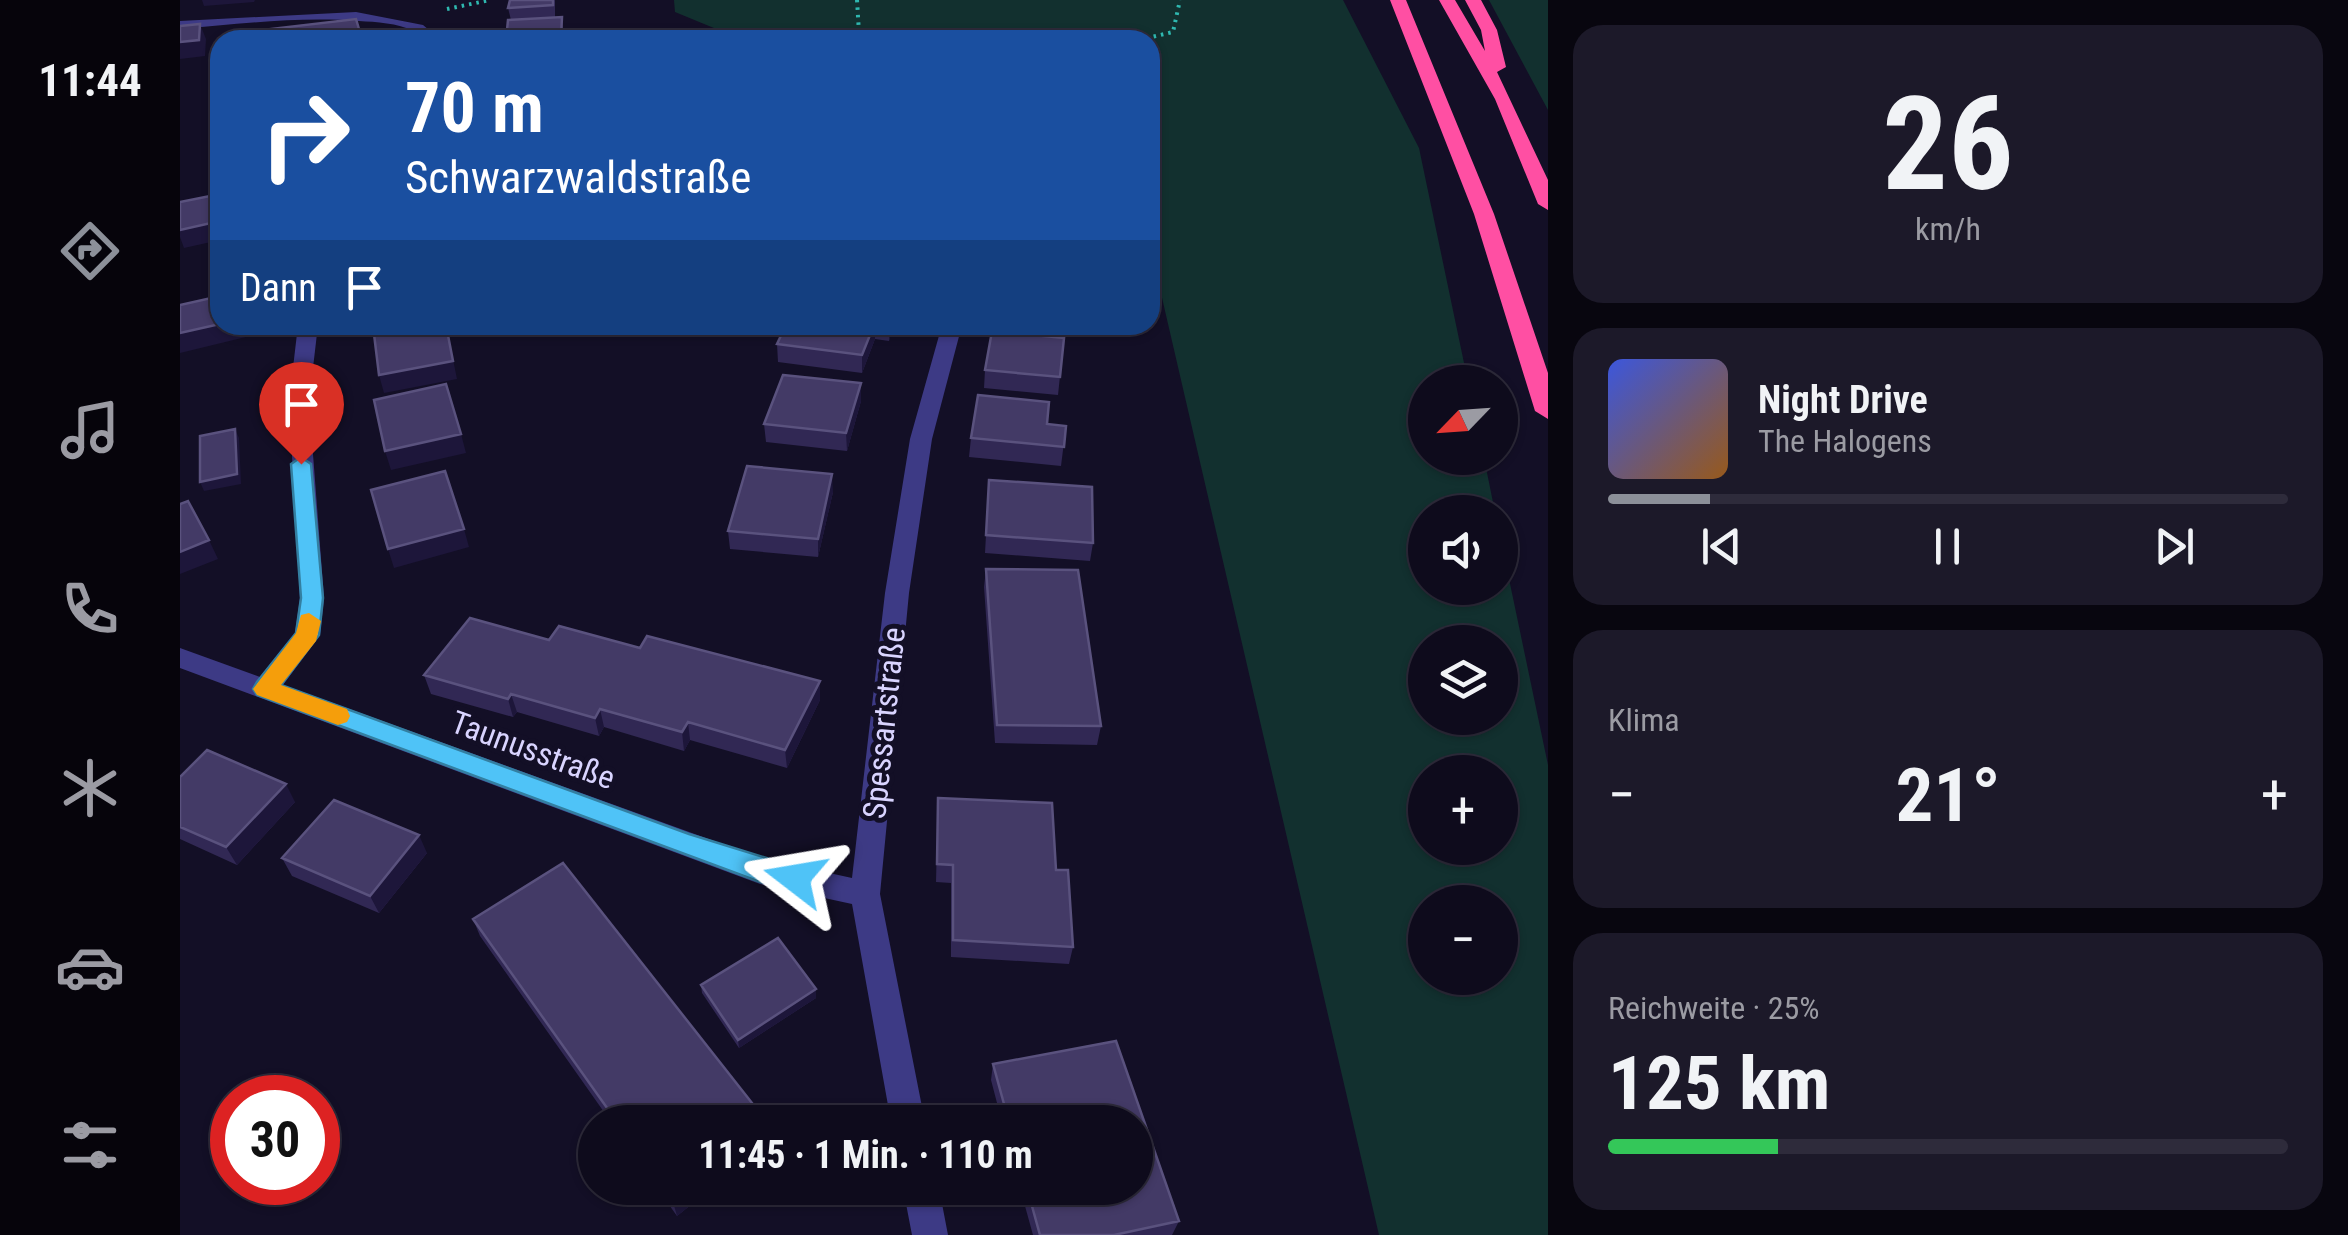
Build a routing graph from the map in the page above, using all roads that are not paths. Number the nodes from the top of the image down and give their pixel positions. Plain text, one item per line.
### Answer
1 (1380, 0) edge
2 (1398, 0) edge
3 (1447, 0) edge
4 (1472, 0) edge
5 (180, 25) edge
6 (426, 30) edge
7 (1504, 99) junction
8 (1447, 124) junction
9 (1548, 204) edge
10 (307, 335) edge
11 (949, 335) edge
12 (1548, 412) edge
13 (180, 658) edge
14 (265, 689) junction
15 (865, 894) junction
16 (905, 1105) edge
17 (924, 1205) edge
18 (930, 1235) edge

1 - 8 highway
2 - 8 highway
3 - 7 highway
4 - 7 highway
5 - 6 street
7 - 9 highway
8 - 12 highway
10 - 14 street
11 - 15 street, Spessartstraße
13 - 14 street, Taunusstraße
14 - 15 street, Taunusstraße
15 - 16 street, Spessartstraße
17 - 18 street

